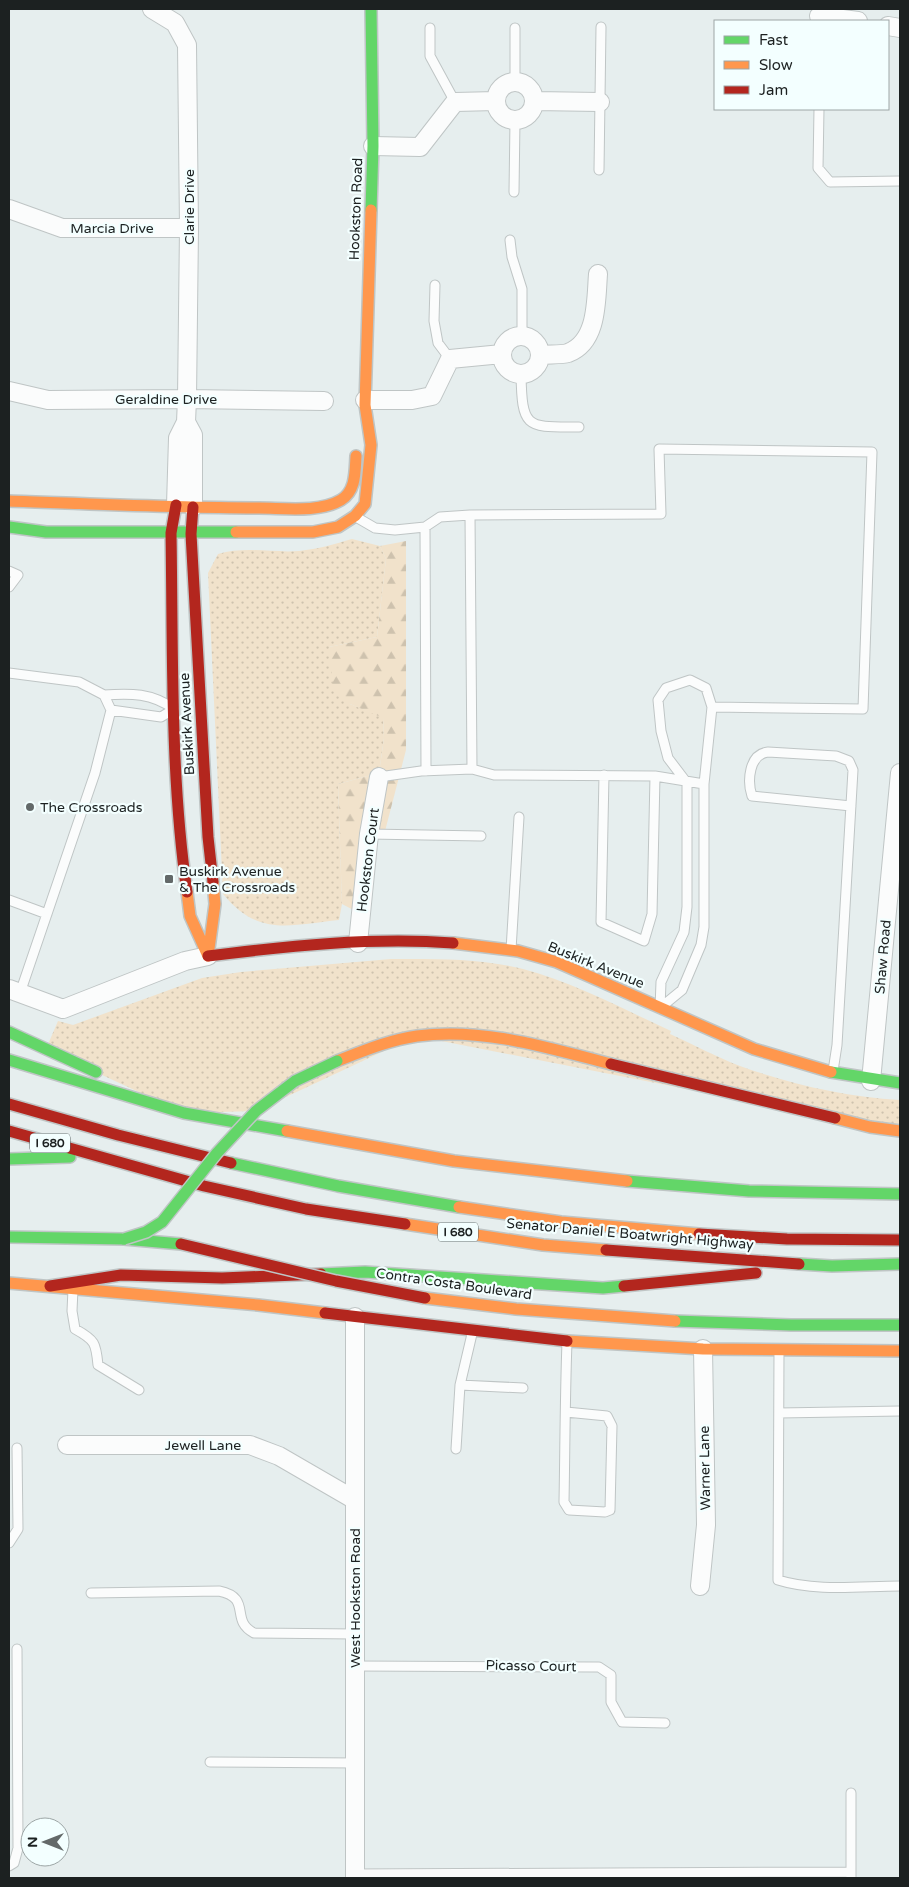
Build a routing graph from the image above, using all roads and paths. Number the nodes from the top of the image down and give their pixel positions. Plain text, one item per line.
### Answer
1 (152, 9) edge
2 (371, 9) edge
3 (819, 19) edge
4 (838, 20) edge
5 (601, 27) dead end
6 (430, 28) dead end
7 (515, 28) dead end
8 (515, 82) junction
9 (496, 101) junction
10 (534, 101) junction
11 (456, 102) junction
12 (600, 102) junction
13 (819, 110) edge
14 (515, 120) junction
15 (372, 146) junction
16 (599, 170) dead end
17 (900, 181) edge
18 (514, 192) dead end
19 (9, 209) edge
20 (189, 228) junction
21 (510, 240) dead end
22 (598, 274) dead end
23 (435, 285) dead end
24 (522, 335) junction
25 (502, 354) junction
26 (541, 355) junction
27 (450, 359) junction
28 (521, 374) junction
29 (9, 391) edge
30 (187, 399) junction
31 (324, 401) dead end
32 (365, 405) junction
33 (579, 427) dead end
34 (9, 500) edge
35 (184, 506) junction
36 (348, 509) junction
37 (470, 515) junction
38 (9, 527) edge
39 (425, 527) junction
40 (172, 533) junction
41 (191, 534) junction
42 (9, 571) edge
43 (9, 587) edge
44 (9, 673) edge
45 (104, 695) junction
46 (712, 707) junction
47 (174, 709) junction
48 (111, 710) junction
49 (472, 769) junction
50 (426, 771) junction
51 (900, 773) edge
52 (604, 775) junction
53 (655, 776) junction
54 (379, 777) joint
55 (687, 782) junction
56 (704, 784) junction
57 (851, 806) junction
58 (519, 817) dead end
59 (369, 834) junction
60 (481, 836) dead end
61 (9, 900) edge
62 (47, 914) junction
63 (358, 943) junction
64 (511, 950) junction
65 (208, 956) junction
66 (14, 991) edge
67 (660, 1008) junction
68 (9, 1032) edge
69 (9, 1060) edge
70 (832, 1074) junction
71 (871, 1081) junction
72 (900, 1083) edge
73 (9, 1104) edge
74 (184, 1113) junction
75 (9, 1130) edge
76 (900, 1130) edge
77 (91, 1156) junction
78 (9, 1158) edge
79 (900, 1194) edge
80 (9, 1237) edge
81 (124, 1239) junction
82 (900, 1240) edge
83 (900, 1264) edge
84 (832, 1266) junction
85 (9, 1283) edge
86 (50, 1286) junction
87 (73, 1288) junction
88 (355, 1317) junction
89 (900, 1325) edge
90 (473, 1332) junction
91 (568, 1342) junction
92 (702, 1349) junction
93 (780, 1350) junction
94 (900, 1350) edge
95 (460, 1385) junction
96 (523, 1388) dead end
97 (139, 1390) dead end
98 (900, 1411) edge
99 (566, 1412) junction
100 (779, 1413) junction
101 (67, 1444) dead end
102 (17, 1448) dead end
103 (456, 1449) dead end
104 (355, 1500) junction
105 (9, 1543) edge
106 (700, 1586) dead end
107 (900, 1586) edge
108 (91, 1593) dead end
109 (356, 1634) junction
110 (17, 1649) dead end
111 (356, 1666) junction
112 (665, 1723) dead end
113 (210, 1762) dead end
114 (356, 1763) junction
115 (851, 1793) dead end
116 (9, 1866) edge
117 (851, 1875) edge
118 (355, 1876) edge

1 - 20 street, Clarie Drive
2 - 15 main road, Hookston Road
3 - 4 street
5 - 12 lane
6 - 11 lane
7 - 8 lane
8 - 9 street
8 - 10 street
9 - 11 street
9 - 14 street
10 - 12 street
10 - 14 street
11 - 15 street
12 - 16 lane
13 - 17 lane
14 - 18 lane
15 - 32 main road, Hookston Road
19 - 20 street, Marcia Drive
20 - 30 street, Clarie Drive
21 - 24 lane
22 - 26 street
23 - 27 lane
24 - 25 street
24 - 26 street
25 - 27 street
25 - 28 street
26 - 28 street
27 - 32 street
28 - 33 lane
29 - 30 street, Geraldine Drive
30 - 31 street, Geraldine Drive
30 - 35 street, Clarie Drive
32 - 36 main road, Hookston Road
32 - 36 main road, Hookston Road
34 - 35 main road
35 - 36 main road
35 - 40 main road, Buskirk Avenue
35 - 41 main road, Buskirk Avenue
36 - 39 lane
36 - 41 main road, Hookston Road
37 - 39 lane
37 - 46 lane
37 - 49 lane
38 - 40 main road
39 - 50 lane
40 - 41 main road, Hookston Road
40 - 47 main road, Buskirk Avenue
41 - 65 main road, Buskirk Avenue
42 - 43 lane
44 - 45 lane
45 - 47 lane
45 - 48 lane
46 - 55 lane
46 - 56 lane
47 - 48 lane
47 - 65 main road, Buskirk Avenue
48 - 62 lane
49 - 50 lane
49 - 52 lane
50 - 54 lane
51 - 71 street, Shaw Road
52 - 53 lane
52 - 53 lane
53 - 55 lane
54 - 59 street, Hookston Court
55 - 56 lane
55 - 67 lane
56 - 67 lane
57 - 57 lane
57 - 70 lane
58 - 64 lane
59 - 60 lane
59 - 63 street, Hookston Court
61 - 62 lane
62 - 66 lane
63 - 64 main road, Buskirk Avenue
63 - 65 main road, Buskirk Avenue
64 - 67 main road, Buskirk Avenue
65 - 66 street
67 - 70 main road, Buskirk Avenue
68 - 74 main road
69 - 74 main road
70 - 71 main road, Buskirk Avenue
71 - 72 main road, Buskirk Avenue
73 - 82 main road, I 680
74 - 79 main road
75 - 77 main road, Senator Daniel E Boatwright Highway / I 680
76 - 81 main road, bridge
77 - 78 main road
77 - 84 main road, Senator Daniel E Boatwright Highway / I 680
80 - 81 main road, Contra Costa Boulevard
81 - 89 main road, Contra Costa Boulevard, bridge
83 - 84 main road, Senator Daniel E Boatwright Highway / I 680
84 - 86 main road
85 - 86 main road
86 - 87 main road
87 - 88 main road
87 - 97 lane
88 - 90 main road
88 - 104 street, West Hookston Road
90 - 91 main road
90 - 95 lane
91 - 92 main road
91 - 99 lane
92 - 93 main road
92 - 106 street, Warner Lane
93 - 94 main road
93 - 100 lane
95 - 96 lane
95 - 103 lane
98 - 100 lane
99 - 99 lane
100 - 107 lane
101 - 104 street, Jewell Lane
102 - 105 lane
104 - 109 street, West Hookston Road
108 - 109 lane
109 - 111 street, West Hookston Road
110 - 116 lane
111 - 112 lane, Picasso Court
111 - 114 street, West Hookston Road
113 - 114 lane
114 - 118 street, West Hookston Road
115 - 117 lane
117 - 118 lane

